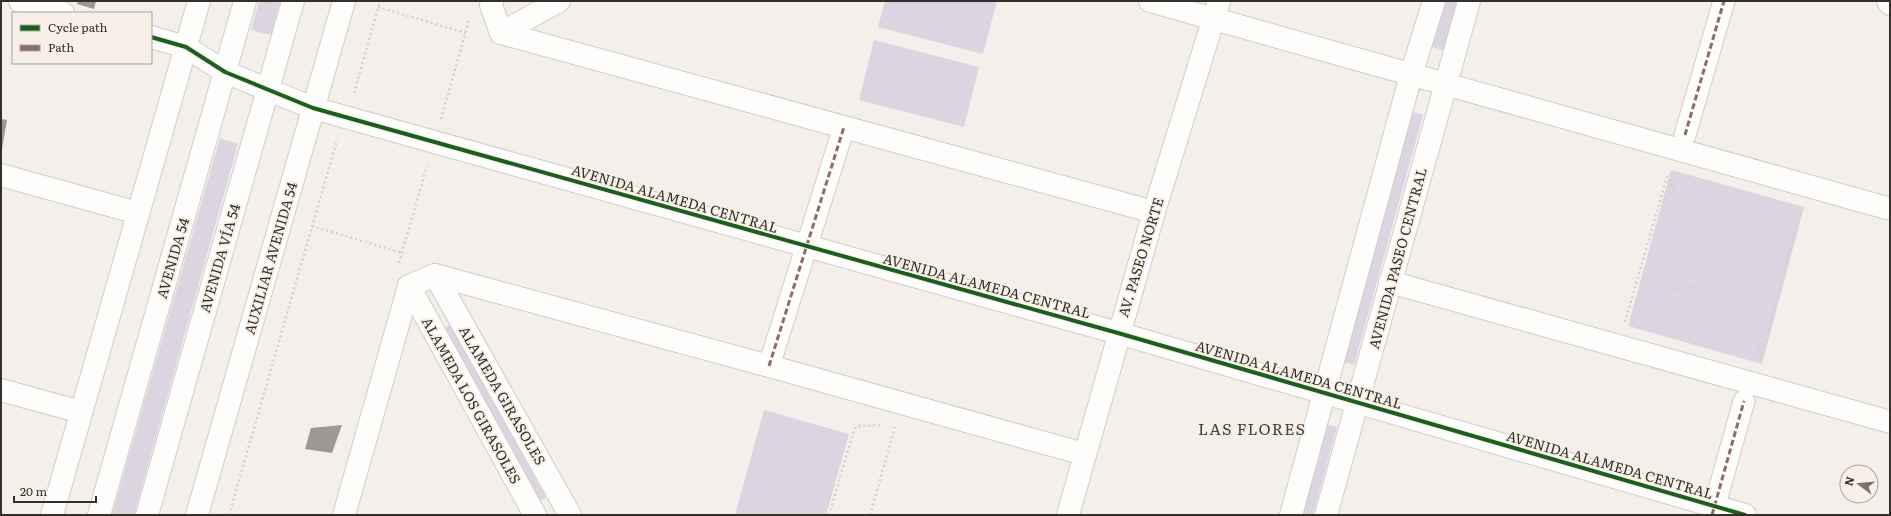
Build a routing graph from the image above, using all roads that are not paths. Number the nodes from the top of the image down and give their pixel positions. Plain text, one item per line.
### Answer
1 (20, 1) edge
2 (199, 1) edge
3 (245, 1) edge
4 (293, 1) edge
5 (344, 1) edge
6 (559, 1) edge
7 (1150, 1) edge
8 (1434, 1) edge
9 (1469, 1) edge
10 (1724, 1) edge
11 (1888, 1) edge
12 (494, 2) edge
13 (1890, 4) edge
14 (1217, 10) edge
15 (59, 12) edge
16 (501, 33) junction
17 (152, 37) edge
18 (186, 47) junction
19 (225, 72) junction
20 (1411, 76) junction
21 (1444, 84) junction
22 (267, 90) junction
23 (313, 108) junction
24 (844, 127) junction
25 (1686, 136) dead end
26 (1, 175) edge
27 (1890, 209) edge
28 (1154, 212) junction
29 (138, 213) junction
30 (805, 246) junction
31 (435, 275) junction
32 (403, 277) junction
33 (1390, 282) junction
34 (1118, 333) junction
35 (769, 366) junction
36 (1, 390) edge
37 (1324, 392) junction
38 (1744, 401) dead end
39 (1358, 402) junction
40 (81, 412) junction
41 (1890, 422) edge
42 (1084, 454) junction
43 (1713, 511) edge
44 (52, 515) edge
45 (99, 515) edge
46 (147, 515) edge
47 (197, 515) edge
48 (344, 515) edge
49 (535, 515) edge
50 (570, 515) edge
51 (1068, 515) edge
52 (1291, 515) edge
53 (1326, 515) edge
54 (1745, 515) edge

1 - 15 street
2 - 18 street
3 - 19 street, AVENIDA 54
4 - 22 street, AVENIDA VÍA 54
5 - 23 street, AUXILIAR AVENIDA 54
6 - 16 street
7 - 14 street
8 - 20 street
9 - 21 street, AVENIDA PASEO CENTRAL
10 - 25 street
11 - 13 street
12 - 16 street
14 - 20 street
14 - 28 street, AV. PASEO NORTE
16 - 24 street
17 - 18 street, AVENIDA ALAMEDA CENTRAL
18 - 19 street, AVENIDA ALAMEDA CENTRAL
18 - 29 street
19 - 22 street, AVENIDA ALAMEDA CENTRAL
19 - 45 street, AVENIDA 54
20 - 21 street
20 - 37 street
21 - 27 street
21 - 33 street, AVENIDA PASEO CENTRAL
22 - 23 street, AVENIDA ALAMEDA CENTRAL
22 - 46 street, AVENIDA VÍA 54
23 - 30 street, AVENIDA ALAMEDA CENTRAL
23 - 47 street, AUXILIAR AVENIDA 54
24 - 28 street
24 - 30 street
26 - 29 street
28 - 34 street, AV. PASEO NORTE
29 - 40 street
30 - 34 street, AVENIDA ALAMEDA CENTRAL
30 - 35 street
31 - 32 street
31 - 35 street
31 - 50 street, ALAMEDA GIRASOLES
32 - 48 street
32 - 49 street, ALAMEDA LOS GIRASOLES
33 - 39 street, AVENIDA PASEO CENTRAL
33 - 41 street
34 - 37 street, AVENIDA ALAMEDA CENTRAL
34 - 42 street, AV. PASEO NORTE
35 - 42 street
36 - 40 street
37 - 39 street, AVENIDA ALAMEDA CENTRAL
37 - 52 street
38 - 43 street
39 - 43 street, AVENIDA ALAMEDA CENTRAL
39 - 53 street, AVENIDA PASEO CENTRAL
40 - 44 street
42 - 51 street, AV. PASEO NORTE
43 - 54 street, AVENIDA ALAMEDA CENTRAL

